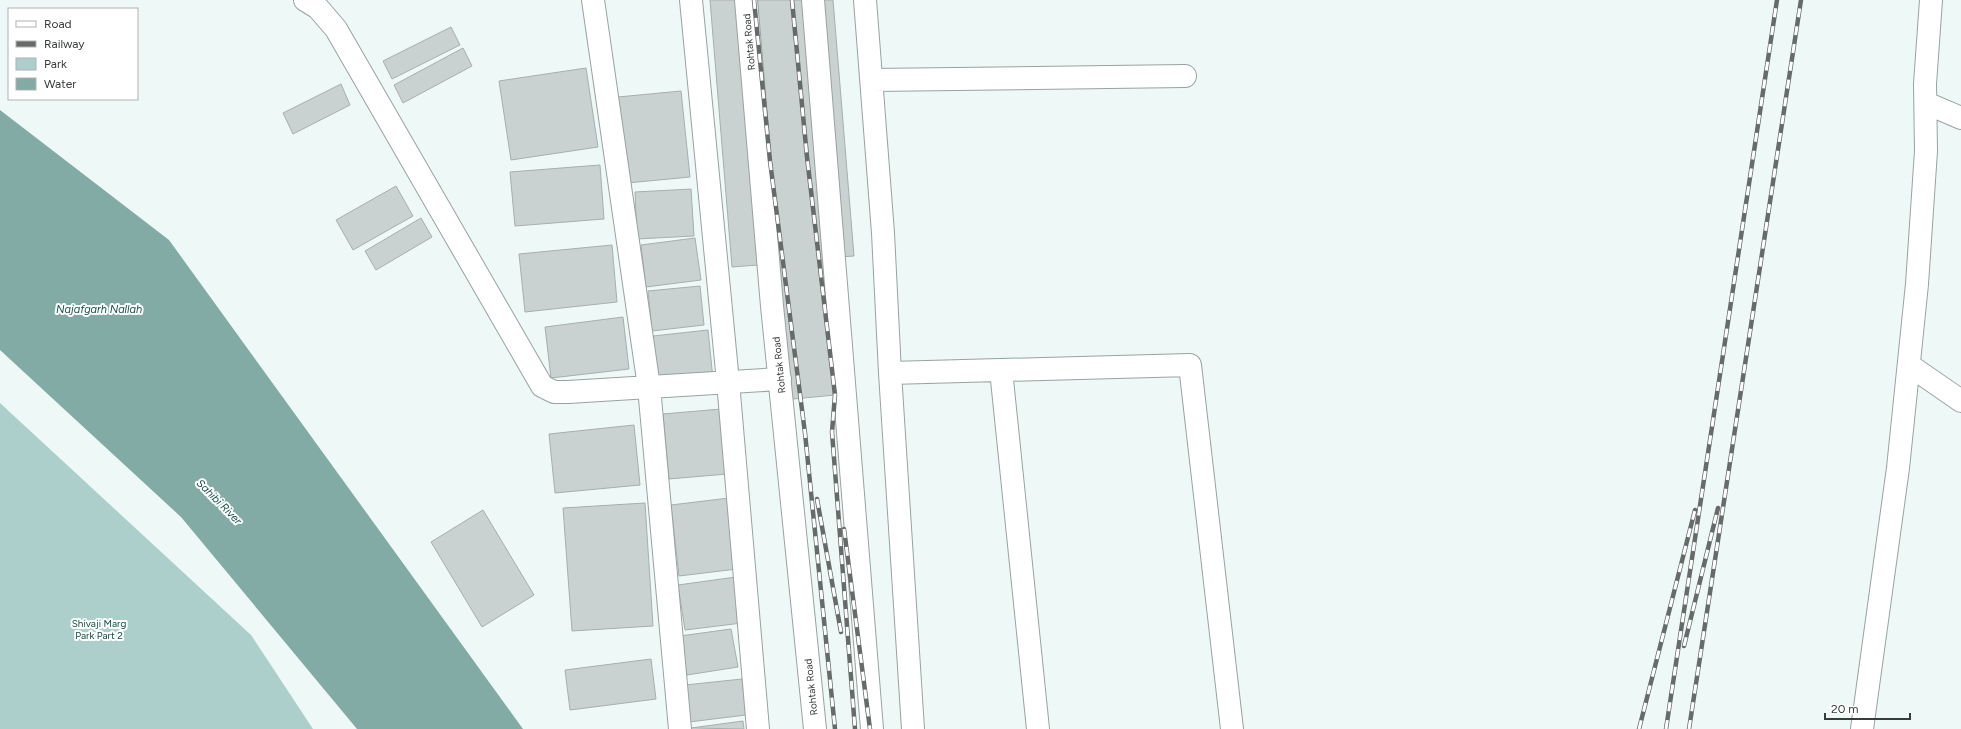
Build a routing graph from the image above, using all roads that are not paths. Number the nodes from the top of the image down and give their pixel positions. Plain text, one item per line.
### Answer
1 (305, 0) edge
2 (593, 0) edge
3 (691, 0) edge
4 (746, 0) edge
5 (813, 0) edge
6 (865, 0) edge
7 (1931, 0) edge
8 (1185, 76) dead end
9 (872, 80) junction
10 (1926, 103) junction
11 (1961, 118) edge
12 (1909, 365) junction
13 (1001, 370) junction
14 (890, 373) junction
15 (780, 379) junction
16 (728, 382) junction
17 (649, 387) junction
18 (1961, 401) edge
19 (680, 729) edge
20 (758, 729) edge
21 (815, 729) edge
22 (872, 729) edge
23 (913, 729) edge
24 (1038, 729) edge
25 (1232, 729) edge
26 (1862, 729) edge

1 - 17 street
2 - 17 street
3 - 16 street
4 - 15 street, Rohtak Road
5 - 22 street
6 - 9 street
7 - 10 street
8 - 9 street
9 - 14 street
10 - 11 street
10 - 12 street
12 - 18 street
12 - 26 street
13 - 14 street
13 - 24 street
13 - 25 street
14 - 23 street
15 - 16 street
15 - 21 street, Rohtak Road
16 - 17 street
16 - 20 street
17 - 19 street

